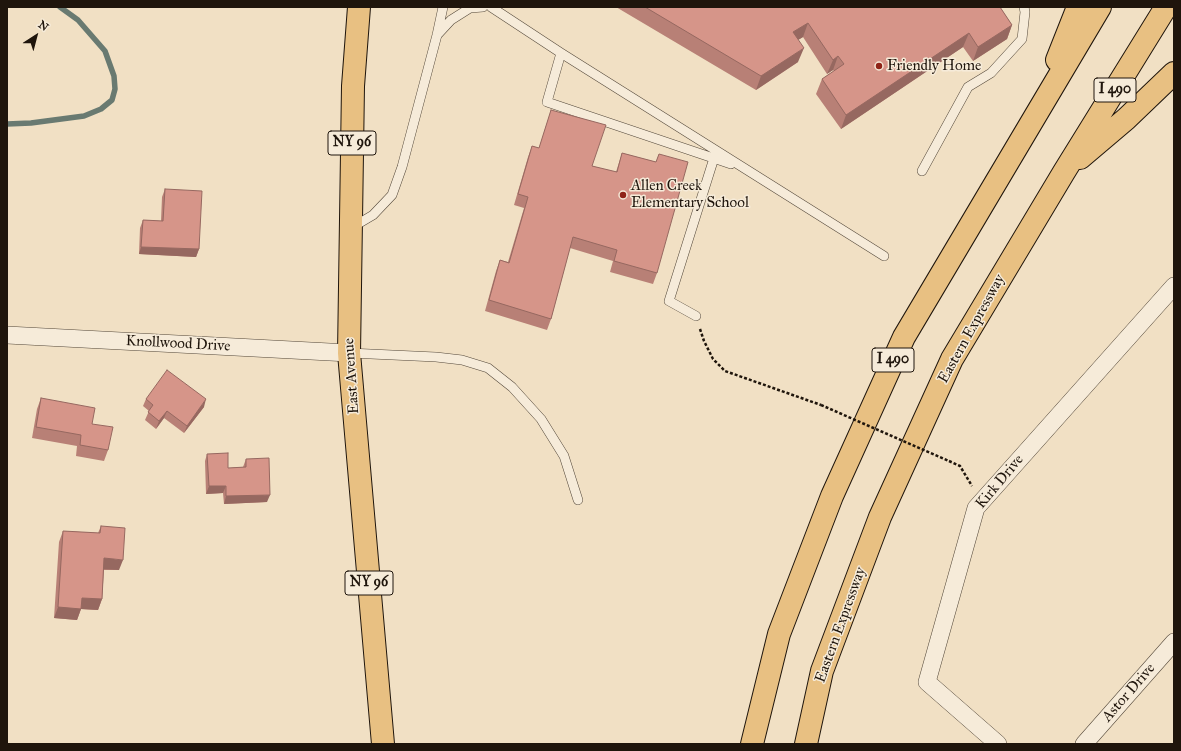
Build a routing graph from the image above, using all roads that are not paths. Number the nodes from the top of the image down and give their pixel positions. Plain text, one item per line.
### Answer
1 (359, 7) edge
2 (443, 7) edge
3 (483, 7) edge
4 (491, 7) edge
5 (1024, 7) edge
6 (1078, 7) edge
7 (1100, 7) edge
8 (1166, 7) edge
9 (437, 35) junction
10 (561, 53) junction
11 (1174, 73) edge
12 (1032, 124) junction
13 (714, 158) junction
14 (746, 169) junction
15 (922, 170) dead end
16 (1064, 172) junction
17 (350, 229) junction
18 (884, 256) dead end
19 (1174, 286) edge
20 (696, 316) road end
21 (7, 334) edge
22 (349, 353) junction
23 (578, 500) dead end
24 (1174, 642) edge
25 (383, 744) edge
26 (752, 744) edge
27 (806, 744) edge
28 (998, 744) edge
29 (1084, 744) edge

1 - 17 main road, East Avenue / NY 96
2 - 9 lane
3 - 9 lane
4 - 10 lane
5 - 15 lane
6 - 12 main road
7 - 12 main road, I 490
8 - 16 main road, Eastern Expressway / I 490
9 - 17 lane
10 - 13 lane
10 - 14 lane
11 - 16 main road
12 - 26 main road, I 490
13 - 14 lane
13 - 20 lane
14 - 18 lane
16 - 27 main road, Eastern Expressway / I 490
17 - 22 main road, East Avenue / NY 96
19 - 28 street, Kirk Drive
21 - 22 street, Knollwood Drive
22 - 23 lane
22 - 25 main road, East Avenue / NY 96
24 - 29 street, Astor Drive

